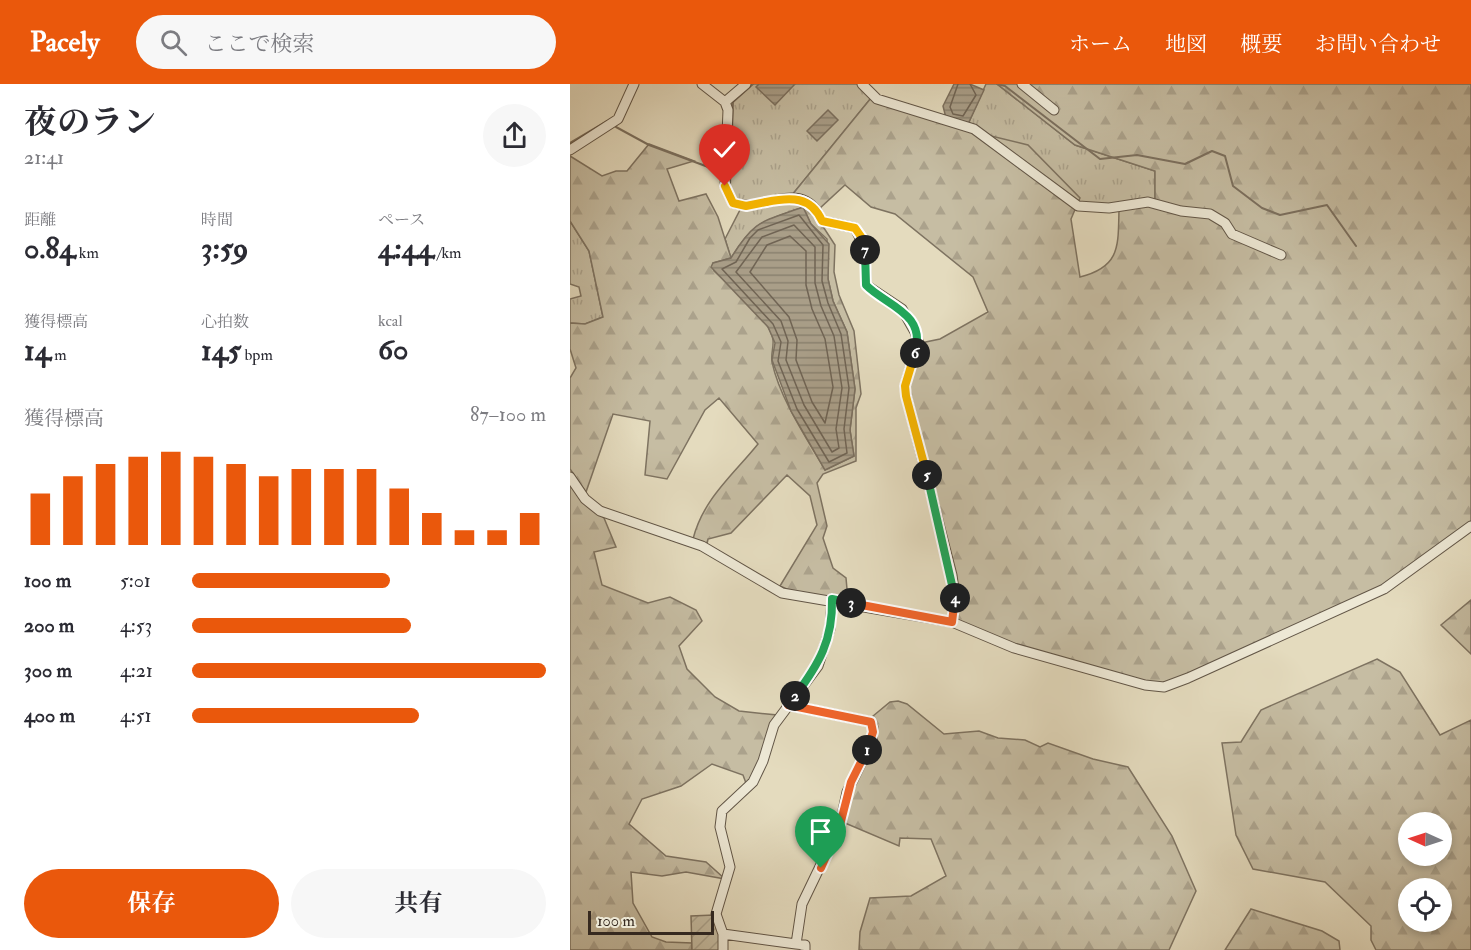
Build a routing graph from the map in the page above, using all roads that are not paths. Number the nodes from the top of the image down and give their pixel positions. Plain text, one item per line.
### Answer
1 (634, 84) edge
2 (702, 84) edge
3 (746, 84) edge
4 (862, 84) edge
5 (1022, 84) edge
6 (725, 102) junction
7 (1054, 110) dead end
8 (570, 150) edge
9 (1281, 255) dead end
10 (570, 477) edge
11 (1471, 526) edge
12 (832, 599) junction
13 (952, 622) junction
14 (788, 705) junction
15 (723, 934) junction
16 (796, 944) junction
17 (723, 950) edge
18 (805, 950) edge

1 - 8 street
2 - 6 street
3 - 6 street
4 - 9 street
5 - 7 street
6 - 13 street
10 - 12 street
11 - 13 street
12 - 13 street
12 - 14 street
14 - 15 street
14 - 16 street
15 - 16 street
15 - 17 street
16 - 18 street

